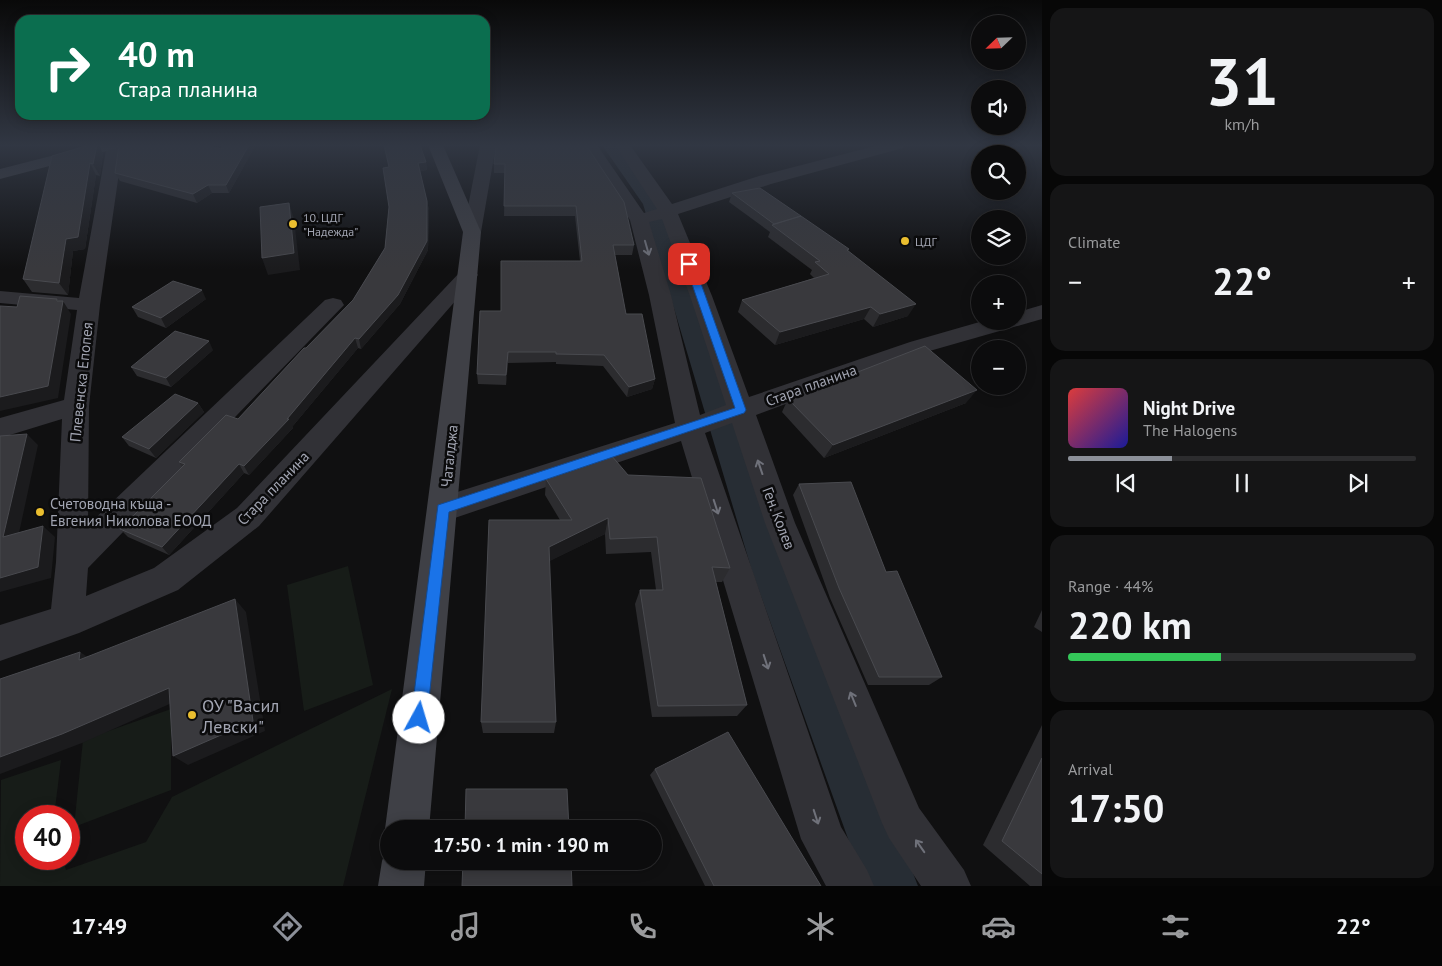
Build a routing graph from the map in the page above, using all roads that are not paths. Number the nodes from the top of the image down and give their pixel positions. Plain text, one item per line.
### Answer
1 (108, 186) edge
2 (453, 186) edge
3 (480, 186) edge
4 (627, 186) edge
5 (641, 186) edge
6 (740, 186) edge
7 (654, 215) junction
8 (472, 232) junction
9 (468, 275) junction
10 (0, 297) edge
11 (89, 305) junction
12 (333, 305) dead end
13 (1042, 312) edge
14 (1026, 317) edge
15 (978, 330) edge
16 (76, 406) junction
17 (738, 411) junction
18 (697, 425) junction
19 (0, 428) edge
20 (443, 509) junction
21 (72, 562) junction
22 (67, 621) junction
23 (0, 643) edge
24 (408, 820) edge
25 (403, 870) edge
26 (401, 886) edge
27 (851, 886) edge
28 (948, 886) edge

1 - 11 street, Плевенска Епопея
2 - 8 street, Чаталджа
3 - 8 street, Чаталджа
4 - 7 street, Ген. Колев
5 - 7 street, Ген. Колев
6 - 7 street
7 - 17 street, Ген. Колев
7 -> 18 street, Ген. Колев
8 - 9 street, Чаталджа
9 - 20 street, Чаталджа
9 - 22 street, Стара планина
10 - 11 street
11 - 16 street, Плевенска Епопея
12 - 21 street
13 - 14 street
15 - 17 street, Стара планина
16 - 19 street
16 - 21 street, Плевенска Епопея
17 - 18 street, Стара планина
28 -> 17 street, Ген. Колев
18 - 20 street, Стара планина
18 -> 27 street, Ген. Колев
20 - 24 street, Чаталджа
21 - 22 street, Плевенска Епопея
22 - 23 street, Стара планина
25 - 26 street

